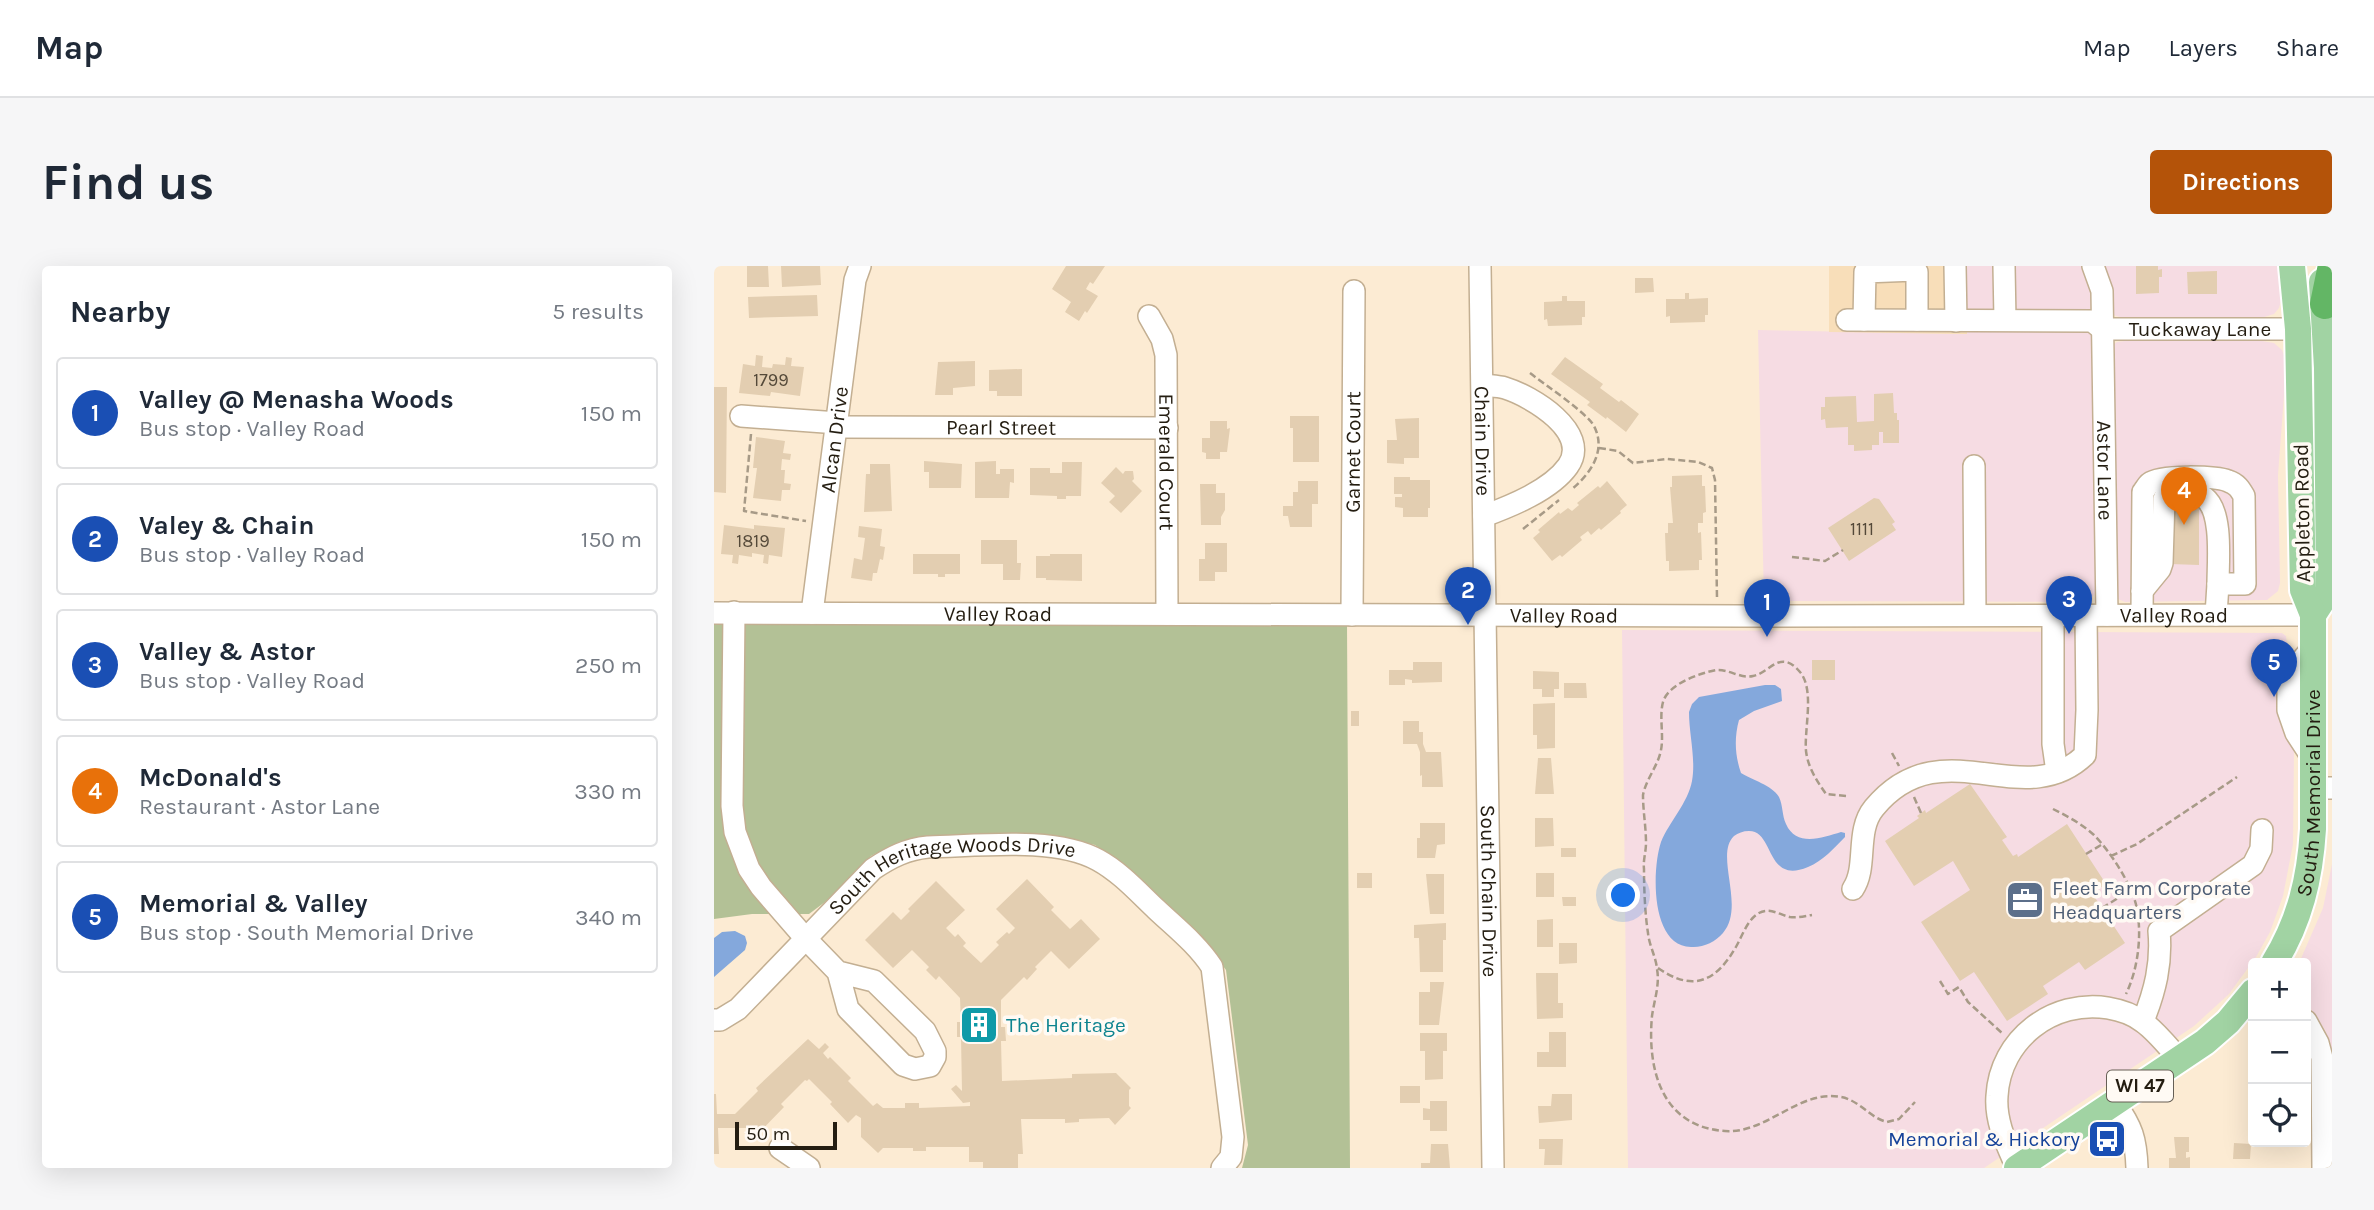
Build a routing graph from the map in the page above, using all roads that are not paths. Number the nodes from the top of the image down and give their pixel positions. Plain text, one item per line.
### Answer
1 (860, 266) edge
2 (1480, 266) edge
3 (1955, 266) edge
4 (2004, 266) edge
5 (2094, 266) edge
6 (2292, 266) edge
7 (2320, 266) edge
8 (2332, 270) edge
9 (1354, 291) dead end
10 (1149, 316) dead end
11 (2329, 317) edge
12 (1917, 320) junction
13 (2005, 320) junction
14 (1956, 321) junction
15 (2102, 329) junction
16 (2298, 329) junction
17 (2329, 374) edge
18 (1483, 385) junction
19 (748, 416) road end
20 (838, 425) junction
21 (1167, 428) junction
22 (2330, 463) edge
23 (1974, 466) dead end
24 (2239, 487) junction
25 (1484, 516) junction
26 (2217, 531) junction
27 (2218, 584) junction
28 (2142, 591) junction
29 (812, 612) junction
30 (724, 613) edge
31 (1167, 614) junction
32 (1352, 615) junction
33 (1486, 615) junction
34 (1975, 615) junction
35 (2053, 615) junction
36 (2096, 615) junction
37 (2142, 615) junction
38 (2216, 615) junction
39 (2322, 615) edge
40 (2057, 772) junction
41 (2323, 788) edge
42 (2262, 830) dead end
43 (1853, 889) dead end
44 (806, 939) junction
45 (2277, 958) edge
46 (838, 972) junction
47 (2248, 998) edge
48 (714, 1020) edge
49 (2143, 1021) junction
50 (2311, 1030) edge
51 (2180, 1060) junction
52 (2115, 1103) junction
53 (780, 1149) dead end
54 (808, 1168) edge
55 (1222, 1168) edge
56 (1493, 1168) edge
57 (2017, 1168) edge
58 (2137, 1168) edge
59 (2323, 1168) edge

1 - 20 street, Alcan Drive
2 - 18 street, Chain Drive
3 - 14 street
4 - 13 street
5 - 15 street, Astor Lane
6 - 16 main road, Appleton Road
7 - 11 main road, Appleton Road
8 - 11 highway
9 - 32 street, Garnet Court
10 - 21 street, Emerald Court
11 - 17 main road, Appleton Road
12 - 12 street, Tuckaway Lane
12 - 14 street, Tuckaway Lane
13 - 14 street, Tuckaway Lane
13 - 15 street, Tuckaway Lane
15 - 16 street, Tuckaway Lane
15 - 36 street, Astor Lane
16 - 39 main road, Appleton Road
17 - 22 main road, Appleton Road
18 - 25 street, Chain Drive
18 - 25 street
19 - 20 street, Pearl Street
20 - 21 street, Pearl Street
20 - 29 street, Alcan Drive
21 - 31 street, Emerald Court
22 - 39 main road, Appleton Road
23 - 34 street
24 - 26 street
24 - 27 street
24 - 28 street
25 - 33 street, Chain Drive
26 - 27 street
26 - 28 street
27 - 38 street
28 - 37 street
29 - 30 street, Valley Road
29 - 31 street, Valley Road
30 - 44 street, South Heritage Woods Drive
31 - 32 street, Valley Road
32 - 33 street, Valley Road
33 - 34 street, Valley Road
33 - 56 street, South Chain Drive
34 - 35 street, Valley Road
35 - 36 street, Valley Road
35 - 40 street
36 - 37 street, Valley Road
36 - 40 street, Astor Lane
37 - 38 street, Valley Road
38 - 39 street, Valley Road
39 - 41 main road, South Memorial Drive
40 - 43 street
41 - 45 main road, South Memorial Drive
42 - 49 street
44 - 46 street
44 - 48 street
44 - 55 street, South Heritage Woods Drive
46 - 46 street
47 - 51 main road, WI 47
49 - 51 street
49 - 57 street
50 - 59 street
51 - 52 main road, WI 47
52 - 57 main road, WI 47
52 - 58 street
53 - 54 street

